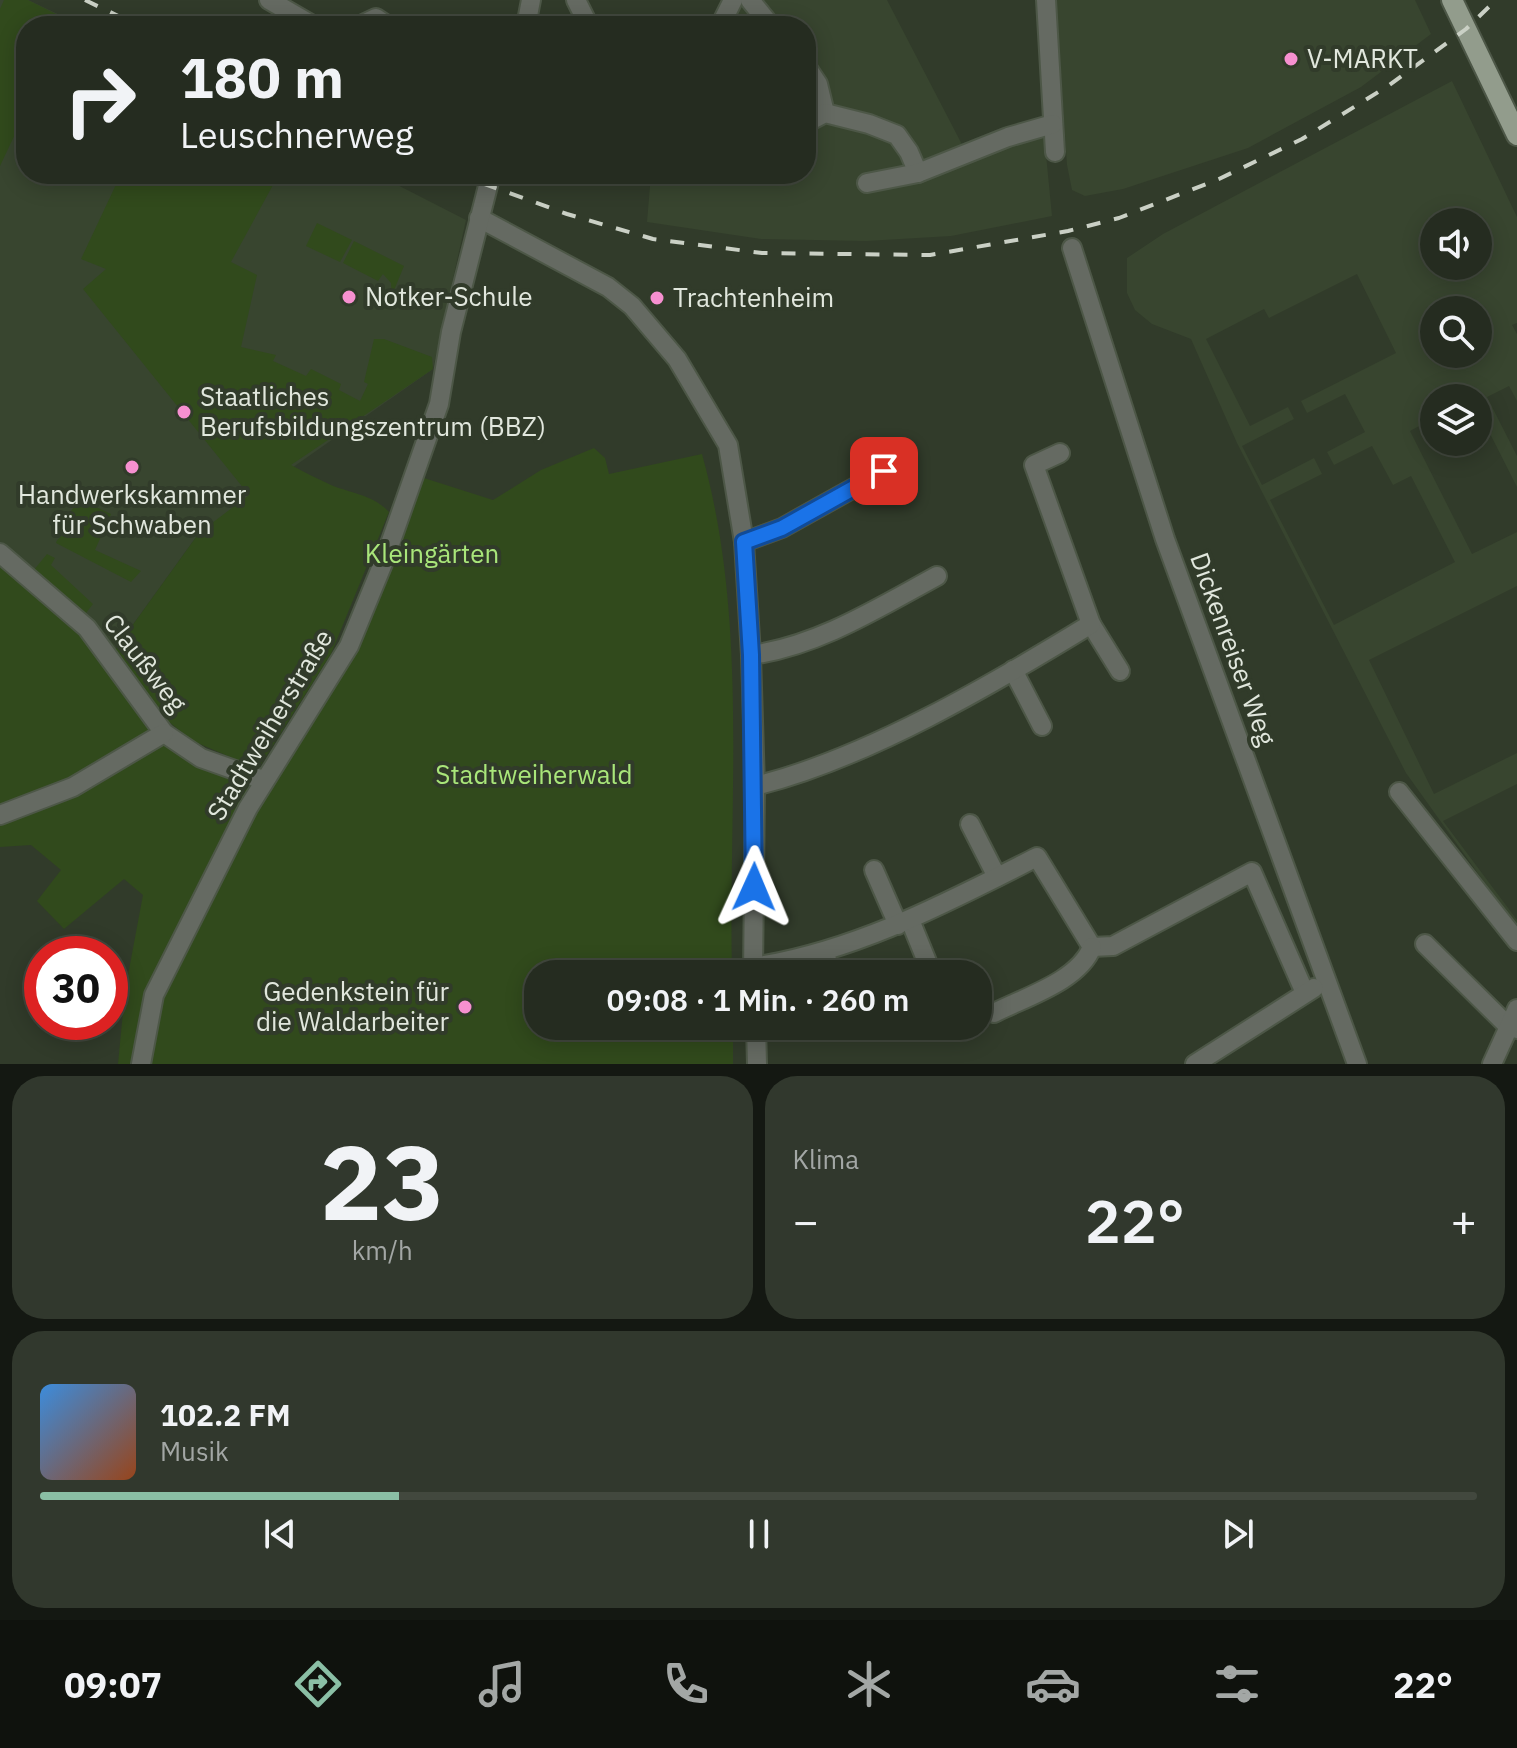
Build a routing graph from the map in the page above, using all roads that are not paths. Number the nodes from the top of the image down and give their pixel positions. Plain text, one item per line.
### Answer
1 (269, 0) edge
2 (750, 0) edge
3 (1046, 0) edge
4 (1452, 0) edge
5 (297, 16) edge
6 (763, 16) edge
7 (816, 81) edge
8 (825, 113) junction
9 (816, 118) edge
10 (1053, 124) junction
11 (1517, 135) edge
12 (1055, 152) dead end
13 (918, 173) junction
14 (867, 183) dead end
15 (488, 184) edge
16 (479, 218) junction
17 (1072, 248) dead end
18 (1060, 453) dead end
19 (884, 471) dead end
20 (744, 542) junction
21 (0, 553) edge
22 (937, 576) dead end
23 (1091, 624) junction
24 (751, 655) junction
25 (1013, 670) junction
26 (1120, 671) dead end
27 (1042, 726) dead end
28 (164, 733) junction
29 (263, 780) junction
30 (755, 786) junction
31 (1399, 792) dead end
32 (0, 815) edge
33 (970, 824) dead end
34 (874, 870) dead end
35 (997, 877) junction
36 (904, 922) junction
37 (1517, 941) edge
38 (1425, 944) dead end
39 (1092, 947) junction
40 (825, 953) junction
41 (753, 960) edge
42 (795, 960) edge
43 (827, 960) edge
44 (924, 960) edge
45 (1327, 980) junction
46 (1305, 993) junction
47 (994, 1013) dead end
48 (1514, 1021) edge
49 (756, 1040) edge
50 (141, 1064) edge
51 (757, 1064) edge
52 (1195, 1064) edge
53 (1357, 1064) edge
54 (1492, 1064) edge

1 - 5 street
2 - 6 street
3 - 10 street
4 - 11 main road
7 - 8 street
8 - 9 street
8 - 13 street
10 - 12 street
10 - 13 street
13 - 14 street
15 - 16 street, Stadtweiherstraße
16 - 20 street
16 - 29 street, Stadtweiherstraße
17 - 45 street, Dickenreiser Weg
18 - 23 street
19 - 20 street
20 - 24 street
21 - 28 street, Claußweg
22 - 24 street
23 - 25 street
23 - 26 street
24 - 30 street
25 - 27 street
25 - 30 street
28 - 29 street, Claußweg
28 - 32 street
29 - 50 street, Stadtweiherstraße
30 - 41 street
31 - 37 street
33 - 35 street
34 - 36 street
35 - 36 street
35 - 39 street
36 - 40 street
36 - 44 street
38 - 48 street
39 - 46 street
39 - 47 street
40 - 42 street
40 - 43 street
45 - 46 street
45 - 53 street, Dickenreiser Weg
46 - 52 street
48 - 54 street
49 - 51 street

